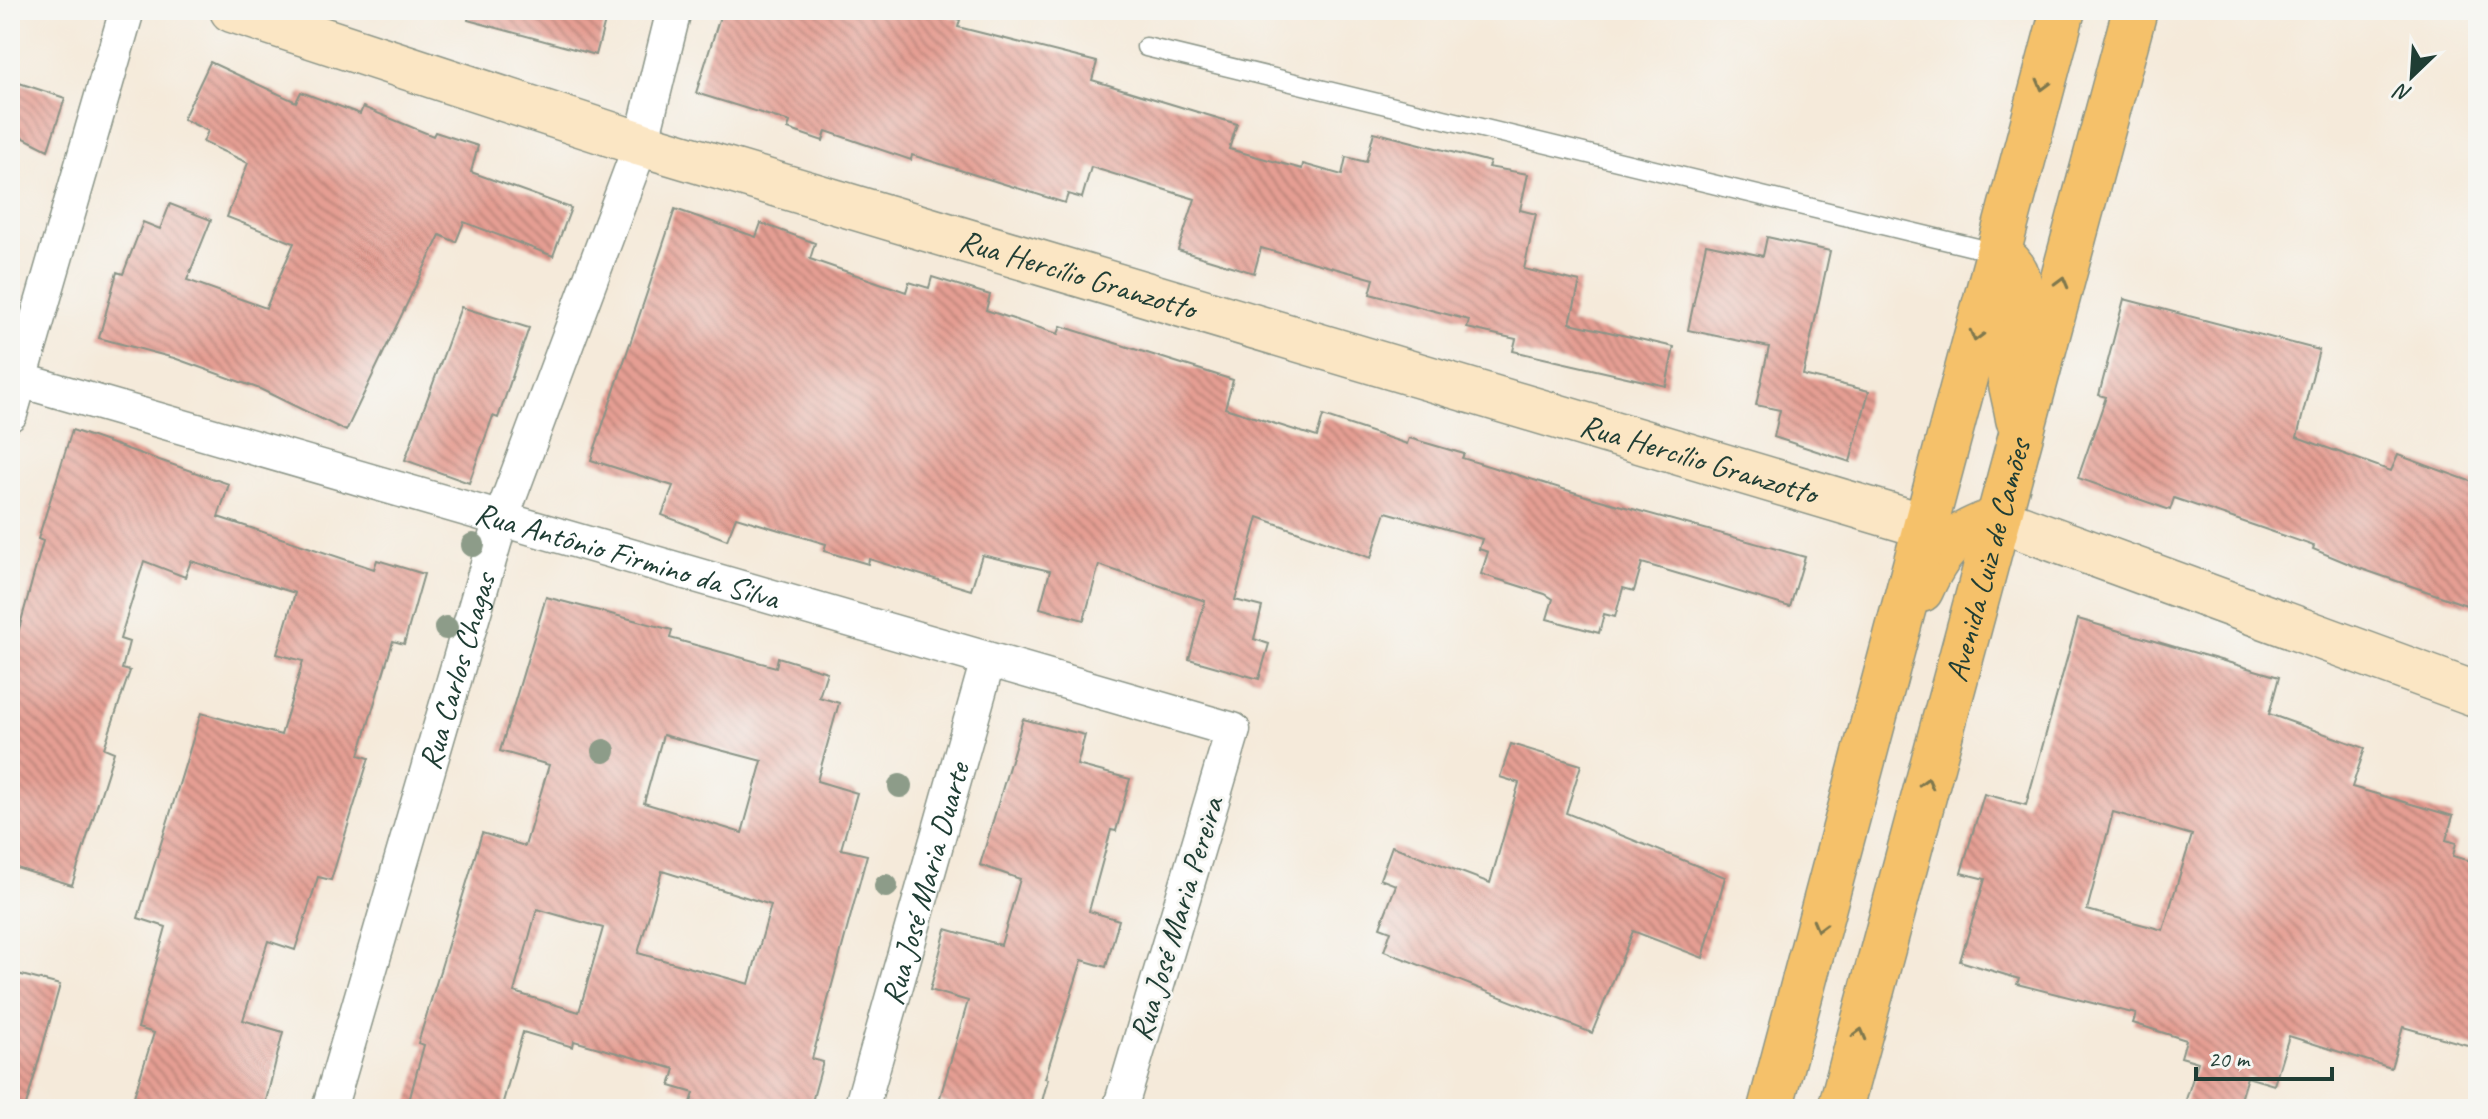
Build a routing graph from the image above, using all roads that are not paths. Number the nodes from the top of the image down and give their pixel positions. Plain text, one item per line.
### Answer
1 (127, 10) edge
2 (232, 10) edge
3 (674, 10) edge
4 (2063, 10) edge
5 (2135, 10) edge
6 (1146, 47) dead end
7 (641, 144) junction
8 (1998, 253) junction
9 (20, 380) junction
10 (10, 414) edge
11 (2021, 433) junction
12 (501, 519) junction
13 (1998, 519) junction
14 (1925, 526) junction
15 (988, 660) junction
16 (2478, 695) edge
17 (1233, 730) joint
18 (1834, 870) junction
19 (329, 1109) edge
20 (861, 1109) edge
21 (1120, 1109) edge
22 (1770, 1109) edge
23 (1840, 1109) edge

1 - 9 street
2 - 7 street, Rua Hercílio Granzotto
3 - 7 street, Rua Carlos Chagas
4 -> 8 main road
11 -> 5 main road, Avenida Luiz de Camões
6 - 8 lane
7 - 12 street, Rua Carlos Chagas
7 - 14 street, Rua Hercílio Granzotto
8 - 11 main road
8 -> 14 main road
9 - 10 street
9 - 12 street, Rua Antônio Firmino da Silva
11 - 13 main road, Avenida Luiz de Camões
12 - 15 street, Rua Antônio Firmino da Silva
12 - 19 street, Rua Carlos Chagas
13 - 16 street
13 - 18 main road
23 -> 13 main road, Avenida Luiz de Camões
14 - 18 main road
15 - 17 street, Rua Antônio Firmino da Silva
15 - 20 street, Rua José Maria Duarte
17 - 21 street, Rua José Maria Pereira
18 -> 22 main road

